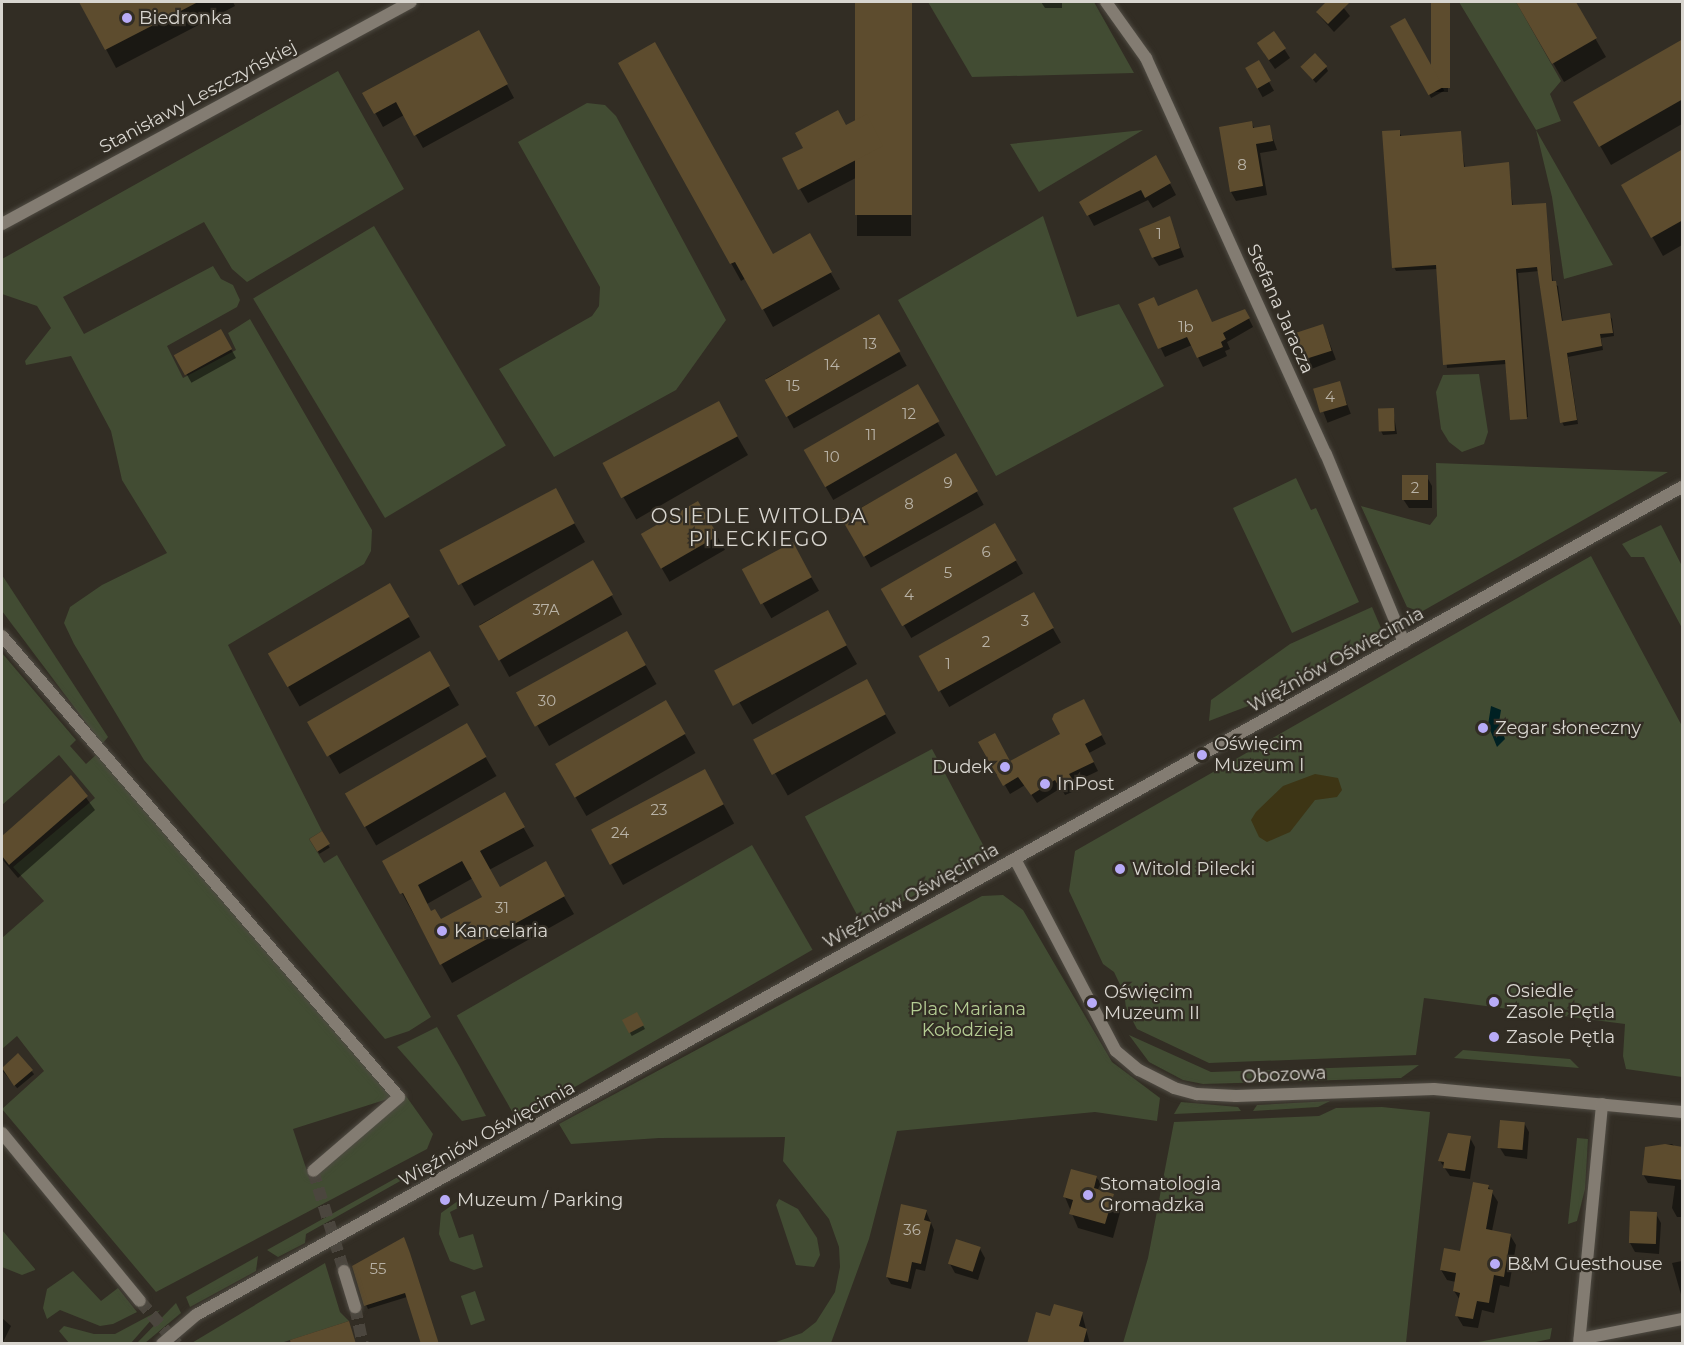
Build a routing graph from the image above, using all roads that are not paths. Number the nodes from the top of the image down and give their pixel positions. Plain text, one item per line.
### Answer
1 (411, 2) edge
2 (1106, 2) edge
3 (2, 224) edge
4 (1683, 487) edge
5 (2, 636) edge
6 (1404, 642) junction
7 (1015, 859) junction
8 (1602, 1104) junction
9 (1683, 1112) edge
10 (2, 1133) edge
11 (313, 1171) dead end
12 (344, 1271) tunnel mouth
13 (140, 1301) tunnel mouth
14 (355, 1307) tunnel mouth
15 (1683, 1319) edge
16 (1579, 1341) edge
17 (162, 1344) edge

1 - 3 street, Stanisławy Leszczyńskiej
2 - 6 street, Stefana Jaracza
4 - 6 street, Więźniów Oświęcimia
5 - 11 street
6 - 7 street, Więźniów Oświęcimia
7 - 8 street, Obozowa
7 - 17 street, Więźniów Oświęcimia
8 - 9 street, Obozowa
8 - 16 street
10 - 13 street
12 - 14 street
15 - 16 street

